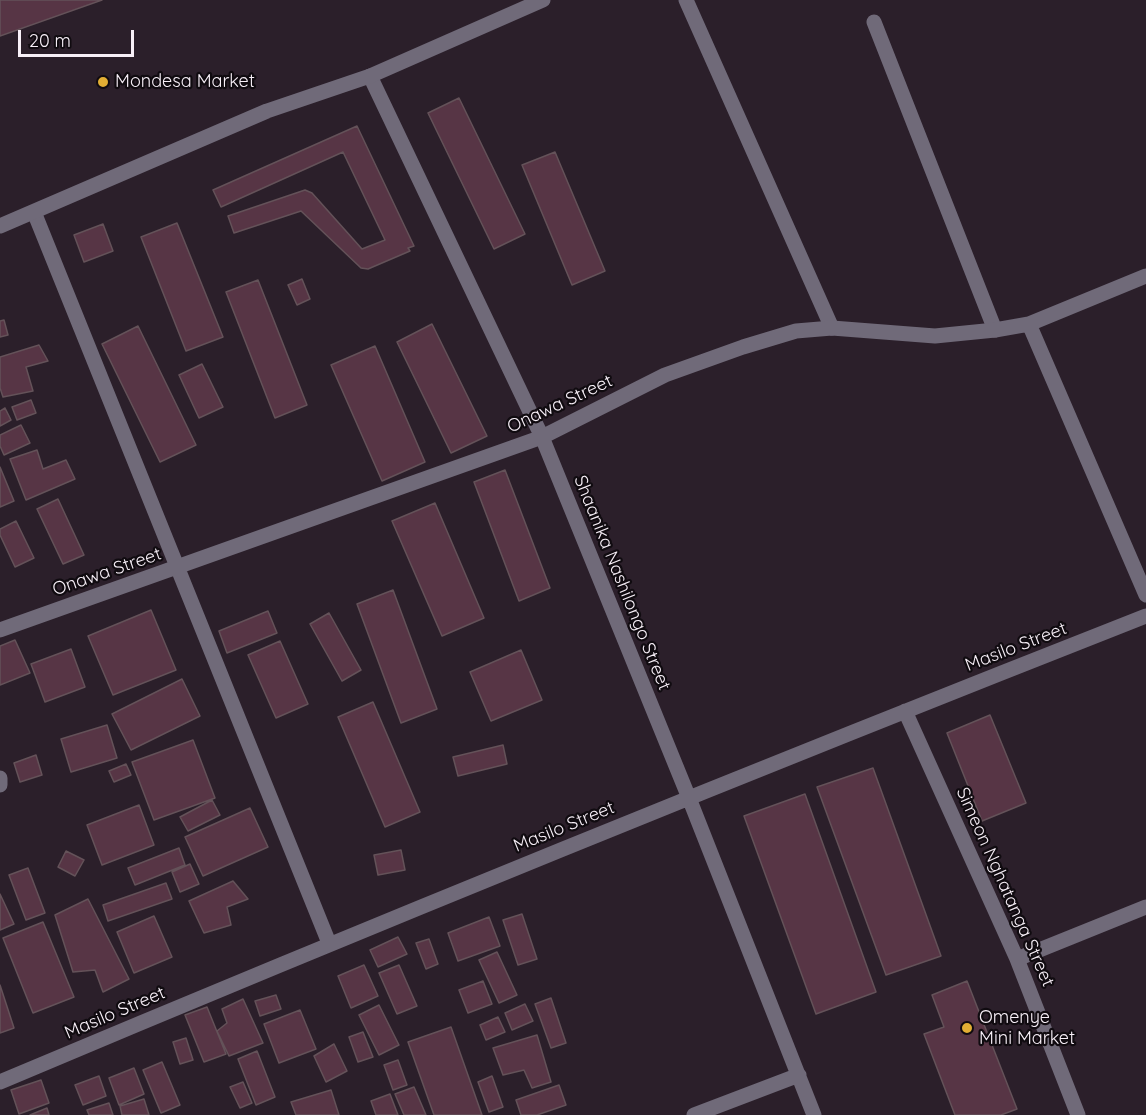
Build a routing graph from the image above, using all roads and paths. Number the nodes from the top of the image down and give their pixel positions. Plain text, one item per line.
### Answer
1 (543, 0) edge
2 (686, 0) edge
3 (874, 22) dead end
4 (370, 76) junction
5 (34, 212) junction
6 (0, 226) edge
7 (1146, 276) edge
8 (1029, 324) junction
9 (832, 327) junction
10 (995, 330) junction
11 (542, 437) junction
12 (179, 567) junction
13 (1146, 595) edge
14 (1146, 616) edge
15 (0, 630) edge
16 (905, 711) junction
17 (0, 778) edge
18 (0, 786) edge
19 (689, 798) junction
20 (1146, 907) edge
21 (329, 943) junction
22 (1017, 959) junction
23 (799, 1074) junction
24 (0, 1082) edge
25 (693, 1115) edge
26 (814, 1115) edge
27 (1078, 1115) edge

1 - 4 street
2 - 9 street
3 - 10 street
4 - 5 street
4 - 11 street, Shaanika Nashilongo Street
5 - 6 street
5 - 12 street
7 - 8 street, Onawa Street
8 - 10 street, Onawa Street
8 - 13 street
9 - 10 street, Onawa Street
9 - 11 street, Onawa Street
11 - 12 street, Onawa Street
11 - 19 street, Shaanika Nashilongo Street
12 - 15 street, Onawa Street
12 - 21 street
14 - 16 street, Masilo Street
16 - 19 street, Masilo Street
16 - 22 street, Simeon Nghatanga Street
17 - 18 street
19 - 21 street, Masilo Street
19 - 23 street, Shaanika Nashilongo Street
20 - 22 street
21 - 24 street, Masilo Street
22 - 27 street, Simeon Nghatanga Street
23 - 25 street
23 - 26 street, Shaanika Nashilongo Street

